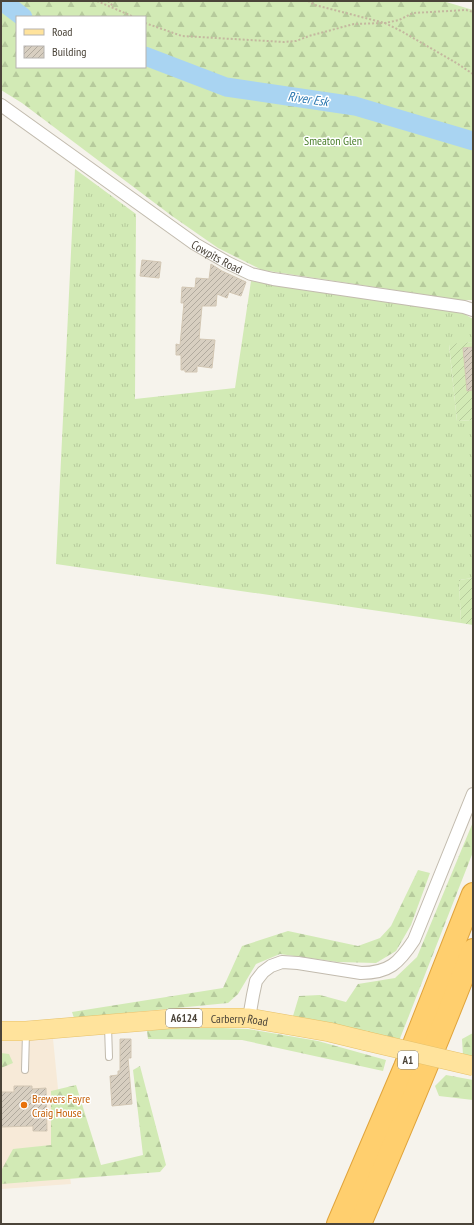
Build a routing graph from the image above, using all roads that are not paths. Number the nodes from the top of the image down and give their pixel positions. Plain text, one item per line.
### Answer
1 (1, 105) edge
2 (473, 310) edge
3 (473, 794) edge
4 (473, 894) edge
5 (473, 950) edge
6 (249, 1018) junction
7 (108, 1024) junction
8 (1, 1031) edge
9 (26, 1031) junction
10 (109, 1057) dead end
11 (473, 1066) edge
12 (25, 1070) dead end
13 (338, 1224) edge
14 (360, 1224) edge

1 - 2 street, Cowpits Road
3 - 6 street
4 - 13 highway, A1
5 - 14 highway, A1
6 - 7 main road, Carberry Road / A6124
6 - 11 main road, Carberry Road / A6124, bridge
7 - 9 main road, Carberry Road / A6124
7 - 10 lane
8 - 9 main road, Carberry Road / A6124
9 - 12 lane

